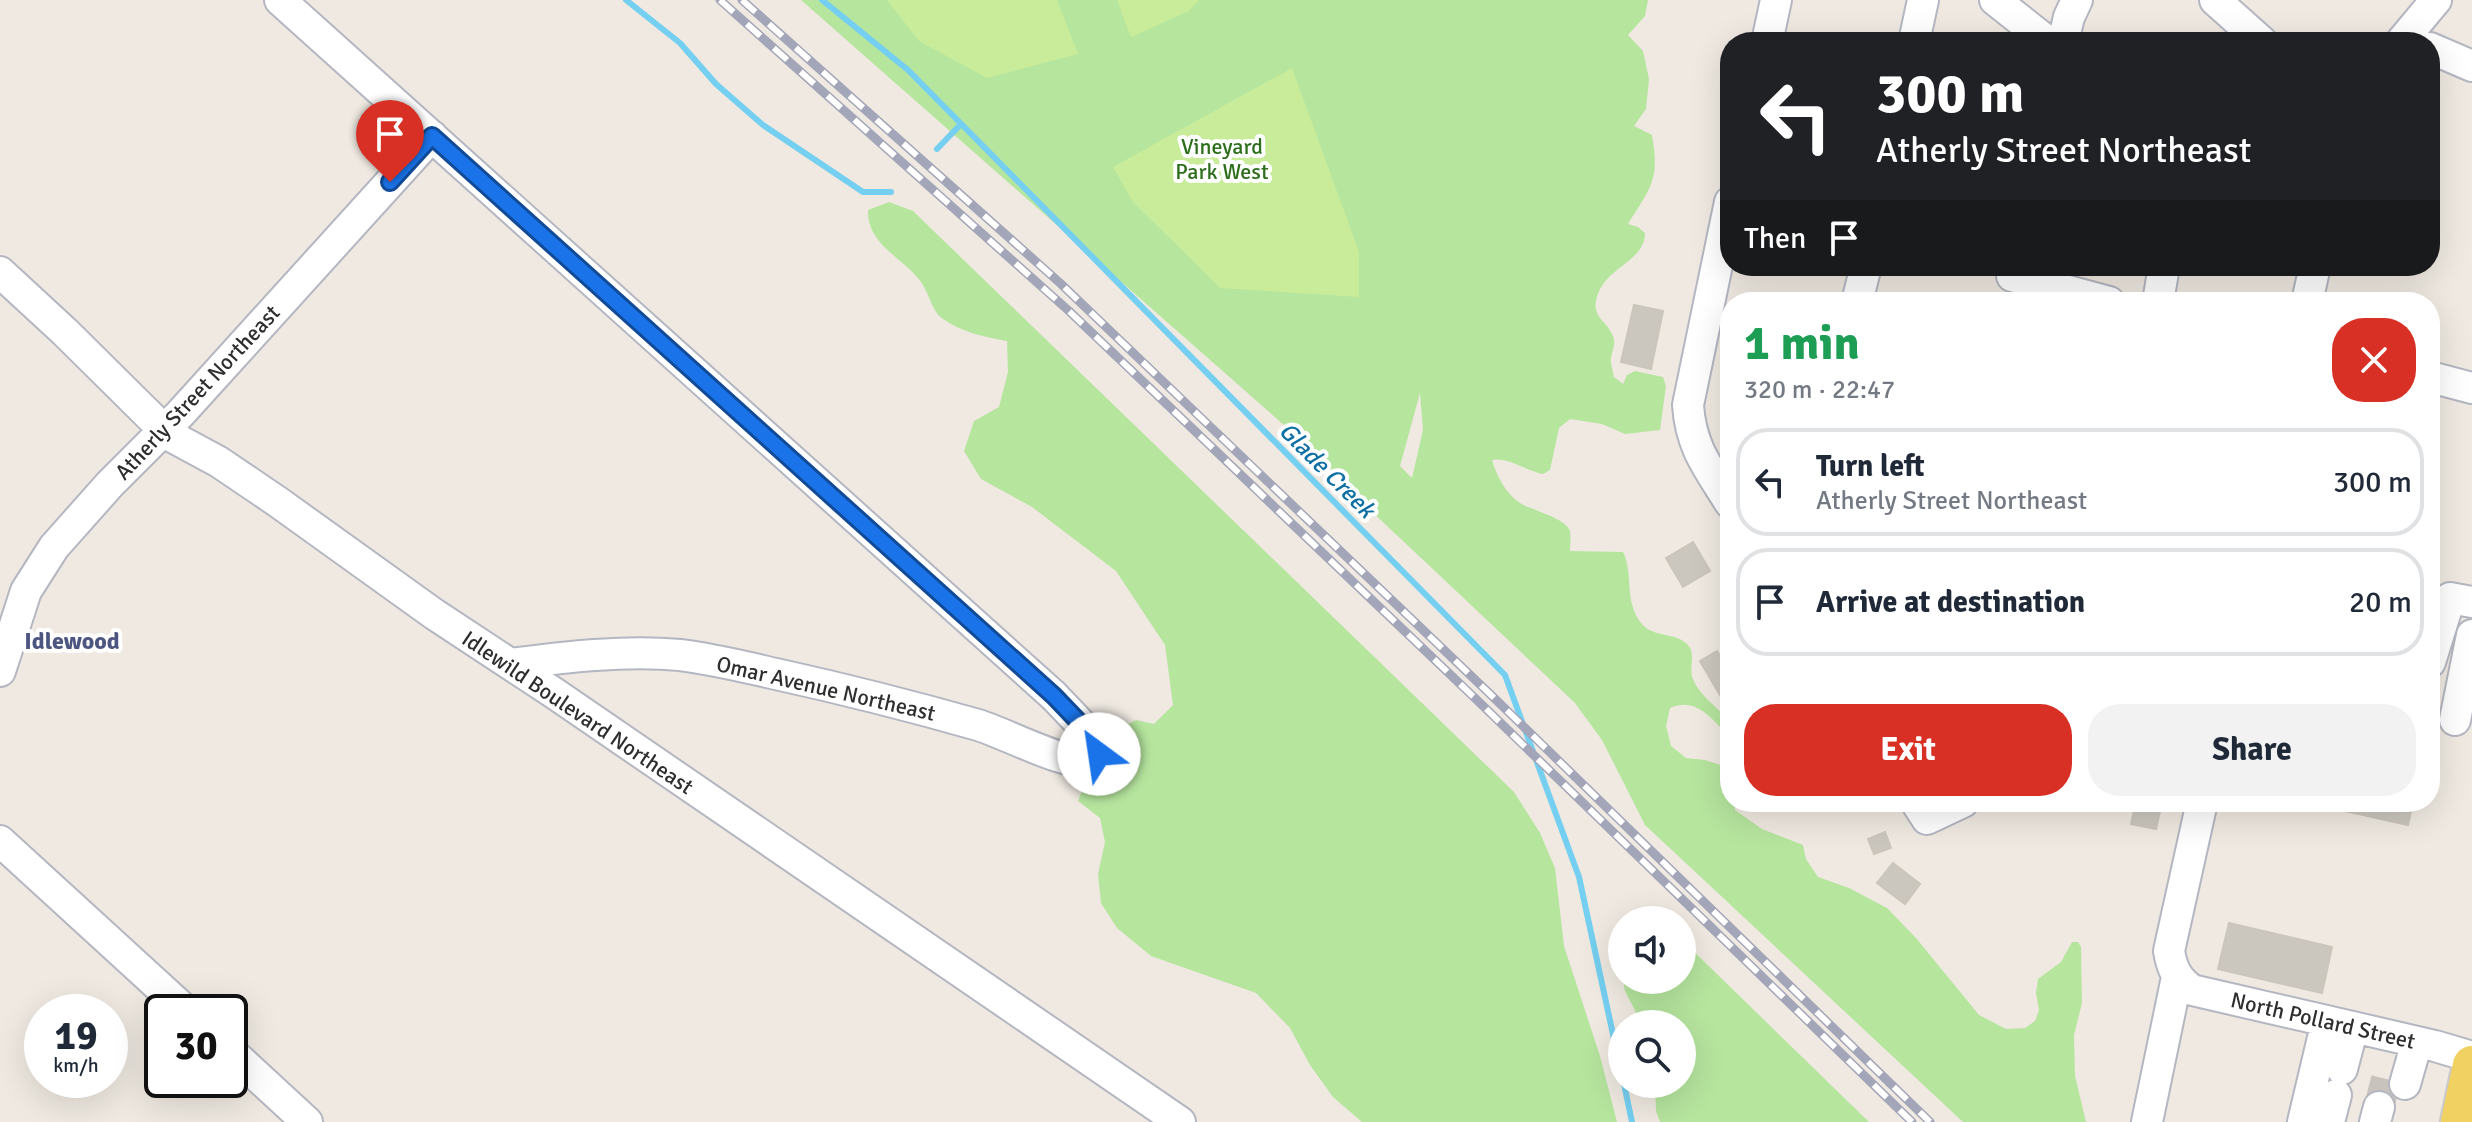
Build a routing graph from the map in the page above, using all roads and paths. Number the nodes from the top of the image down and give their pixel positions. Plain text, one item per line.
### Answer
1 (280, 0) edge
2 (1776, 0) edge
3 (1923, 0) edge
4 (1995, 0) edge
5 (2077, 0) edge
6 (2215, 0) edge
7 (2436, 0) edge
8 (1769, 32) edge
9 (1916, 32) edge
10 (2035, 32) edge
11 (2065, 32) edge
12 (2251, 32) edge
13 (2418, 32) edge
14 (2440, 53) edge
15 (2472, 66) edge
16 (432, 136) junction
17 (1720, 250) edge
18 (0, 272) edge
19 (2011, 281) edge
20 (2062, 292) edge
21 (2440, 380) edge
22 (2472, 388) edge
23 (163, 431) junction
24 (1720, 487) edge
25 (2472, 601) edge
26 (2440, 630) edge
27 (2472, 635) edge
28 (510, 664) junction
29 (0, 671) edge
30 (2458, 707) edge
31 (1922, 812) edge
32 (1942, 812) edge
33 (2200, 812) edge
34 (0, 841) edge
35 (2177, 977) junction
36 (167, 994) edge
37 (2340, 1024) junction
38 (2406, 1039) junction
39 (2472, 1057) edge
40 (2472, 1065) edge
41 (248, 1068) edge
42 (2336, 1095) edge
43 (2390, 1104) tunnel mouth
44 (307, 1122) edge
45 (1180, 1122) edge
46 (2147, 1122) edge
47 (2303, 1122) edge
48 (2460, 1122) edge

1 - 16 street
2 - 8 street
3 - 9 street
4 - 10 street
5 - 11 street
6 - 12 street
7 - 13 street
14 - 15 street
16 - 23 street, Atherly Street Northeast
16 - 28 street, Omar Avenue Northeast
17 - 24 street
18 - 23 street, Idlewild Boulevard Northeast
19 - 20 street
21 - 22 street
23 - 28 street, Idlewild Boulevard Northeast
23 - 29 street, Atherly Street Northeast
25 - 26 street
27 - 30 street
28 - 45 street, Idlewild Boulevard Northeast
31 - 32 street
33 - 35 street
34 - 36 street
35 - 37 street, North Pollard Street
35 - 46 street
37 - 38 street, North Pollard Street
37 - 42 street
37 - 47 street
38 - 39 street, North Pollard Street
38 - 43 street
40 - 48 main road
41 - 44 street

